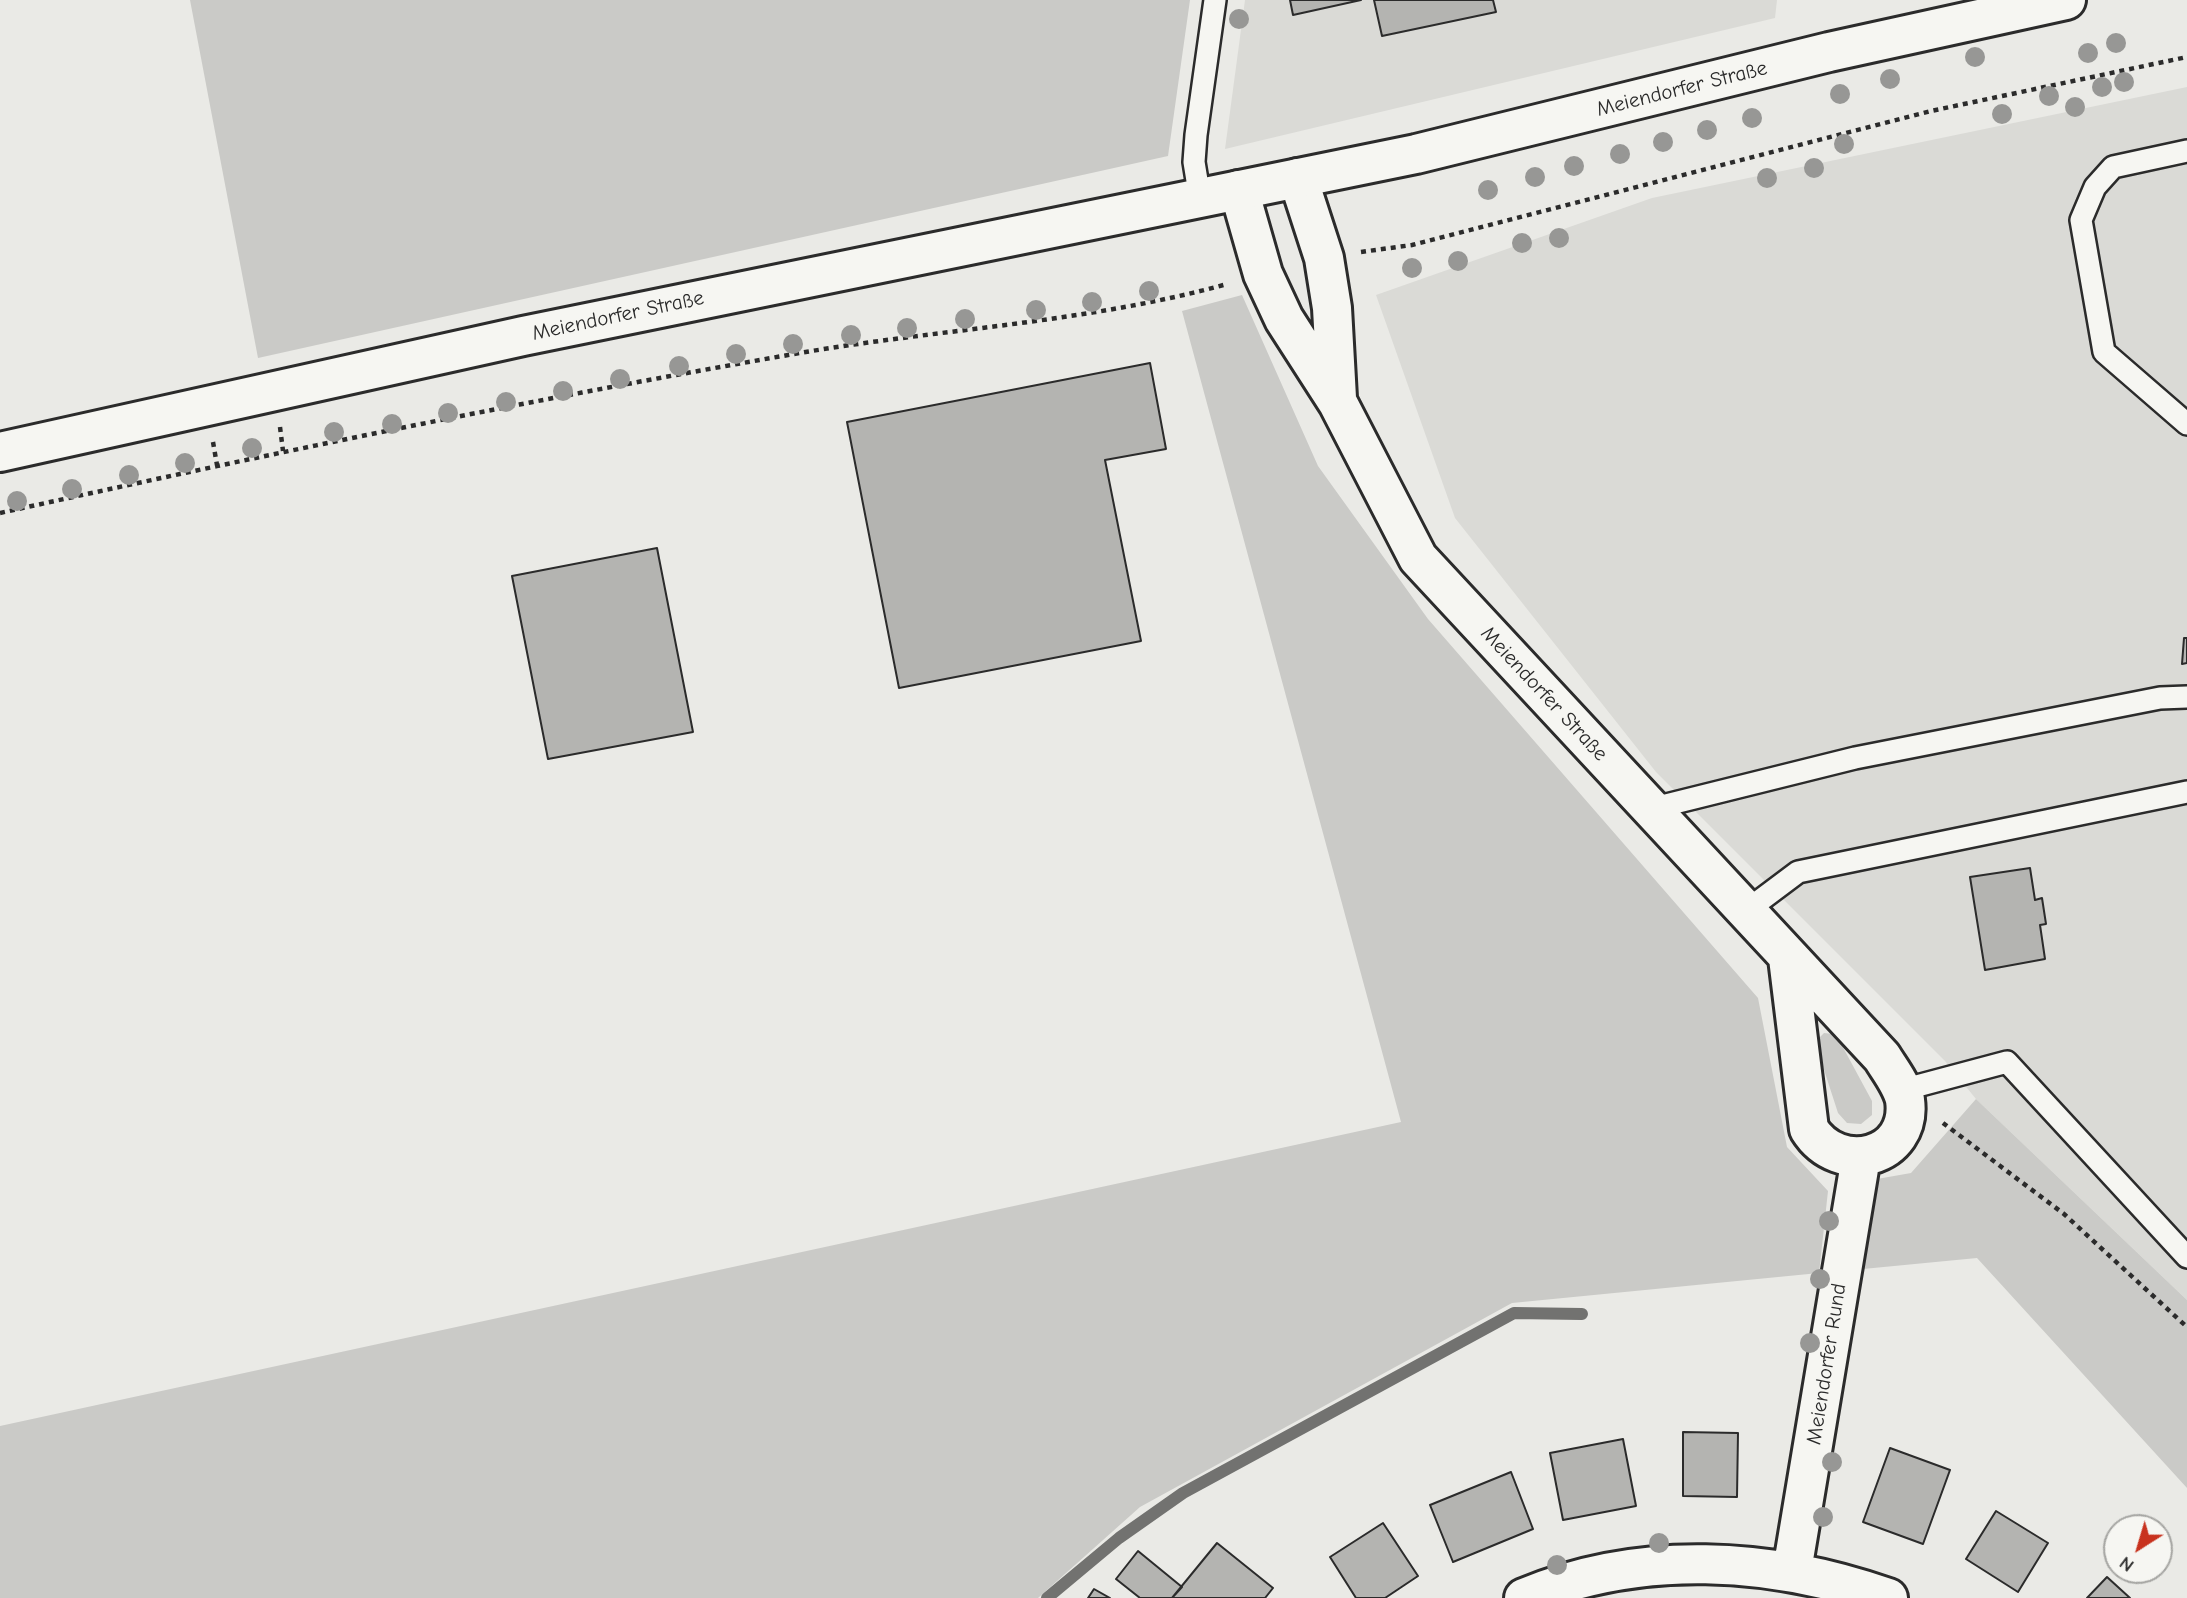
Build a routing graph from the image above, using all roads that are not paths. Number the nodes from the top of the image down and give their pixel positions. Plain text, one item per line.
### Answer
1 (1215, 0) edge
2 (2066, 0) edge
3 (2187, 150) edge
4 (1298, 178) junction
5 (1239, 190) junction
6 (1200, 199) junction
7 (1338, 403) junction
8 (2187, 424) edge
9 (0, 452) edge
10 (2187, 697) edge
11 (2187, 792) edge
12 (1650, 809) junction
13 (1746, 911) junction
14 (1788, 958) junction
15 (1902, 1090) junction
16 (1861, 1157) junction
17 (2187, 1257) edge
18 (1792, 1571) junction
19 (1524, 1598) edge
20 (1888, 1598) edge

1 - 6 lane
2 - 4 street, Meiendorfer Straße
3 - 8 lane
4 - 5 street, Meiendorfer Straße
4 - 7 street, Meiendorfer Straße
5 - 6 street, Meiendorfer Straße
5 - 7 street, Meiendorfer Straße
6 - 9 street, Meiendorfer Straße
7 - 12 street, Meiendorfer Straße
10 - 12 lane
11 - 13 lane
12 - 13 street, Meiendorfer Straße
13 - 14 street, Meiendorfer Straße
14 - 15 street, Meiendorfer Straße
14 - 16 street
15 - 16 street
15 - 17 lane
16 - 18 street, Meiendorfer Rund
18 - 19 street
18 - 20 street

